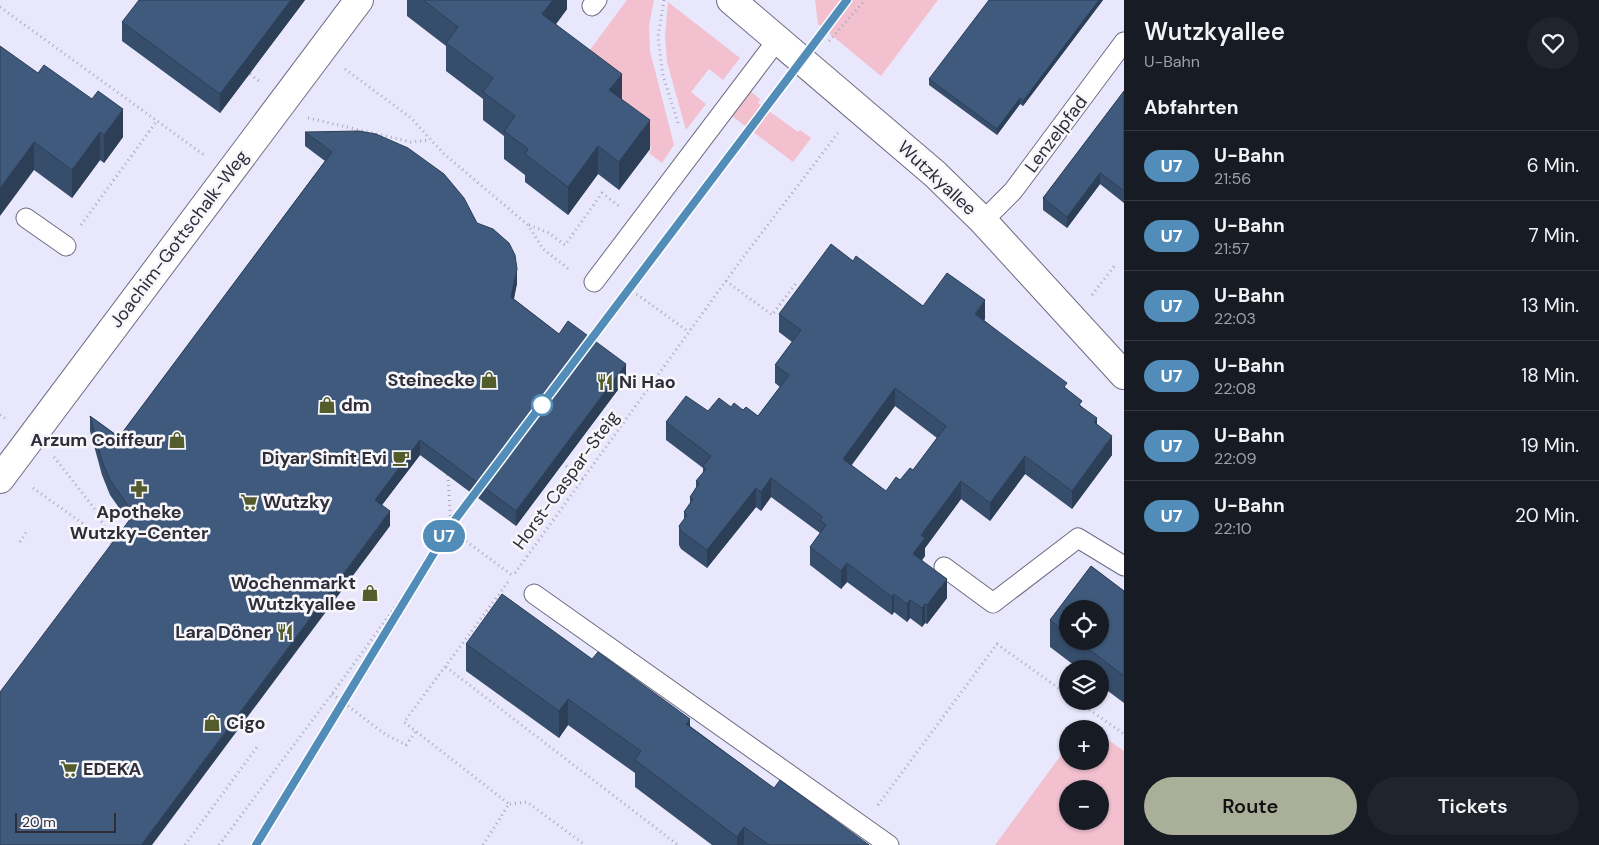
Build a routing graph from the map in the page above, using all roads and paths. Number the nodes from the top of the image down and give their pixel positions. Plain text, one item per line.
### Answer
1 (359, 0) edge
2 (664, 0) edge
3 (865, 0) edge
4 (736, 1) edge
5 (0, 7) edge
6 (778, 39) junction
7 (829, 41) dead end
8 (1124, 42) edge
9 (342, 67) dead end
10 (242, 68) edge
11 (260, 82) dead end
12 (857, 106) junction
13 (305, 118) dead end
14 (156, 122) junction
15 (430, 140) junction
16 (692, 152) junction
17 (204, 156) dead end
18 (26, 218) dead end
19 (983, 221) junction
20 (639, 222) junction
21 (528, 225) junction
22 (66, 246) joint
23 (1115, 265) dead end
24 (570, 270) dead end
25 (594, 282) joint
26 (726, 282) junction
27 (797, 282) dead end
28 (1090, 297) dead end
29 (689, 332) junction
30 (1124, 375) edge
31 (0, 415) edge
32 (6, 420) dead end
33 (52, 454) dead end
34 (562, 463) edge
35 (448, 475) edge
36 (0, 479) edge
37 (583, 479) junction
38 (29, 485) dead end
39 (451, 530) junction
40 (27, 531) dead end
41 (20, 542) dead end
42 (1124, 566) edge
43 (944, 567) dead end
44 (513, 576) junction
45 (534, 594) dead end
46 (446, 667) junction
47 (1059, 689) edge
48 (332, 694) junction
49 (1090, 710) edge
50 (416, 731) junction
51 (1124, 734) edge
52 (257, 747) dead end
53 (510, 804) junction
54 (862, 826) junction
55 (186, 845) edge
56 (219, 845) edge
57 (483, 845) edge
58 (585, 845) edge
59 (678, 845) edge
60 (890, 845) edge

1 - 36 street, Joachim-Gottschalk-Weg
2 - 16 path
3 - 7 path
4 - 6 street, Wutzkyallee
5 - 14 path
6 - 12 street, Wutzkyallee
6 - 16 lane
8 - 19 lane, Lenzelpfad
9 - 15 path
10 - 11 path
12 - 19 street, Wutzkyallee
12 - 26 path, Horst-Caspar-Steig
13 - 15 path
14 - 17 path
14 - 22 path
15 - 21 path
16 - 20 lane
18 - 22 lane
19 - 30 street, Wutzkyallee
20 - 21 path
20 - 25 lane
21 - 24 path
23 - 28 path
25 - 29 path
26 - 27 path
26 - 29 path, Horst-Caspar-Steig
29 - 37 path, Horst-Caspar-Steig
31 - 32 path
33 - 38 path
34 - 37 path
35 - 39 path
37 - 44 path, Horst-Caspar-Steig
39 - 44 path
39 - 48 path
40 - 41 path
42 - 43 lane
44 - 46 path, Horst-Caspar-Steig
45 - 54 lane
46 - 50 path, Horst-Caspar-Steig
46 - 59 path
47 - 54 path
48 - 50 path
48 - 56 path
49 - 51 path
50 - 53 path
52 - 55 path
53 - 57 path
53 - 58 path
54 - 60 lane

